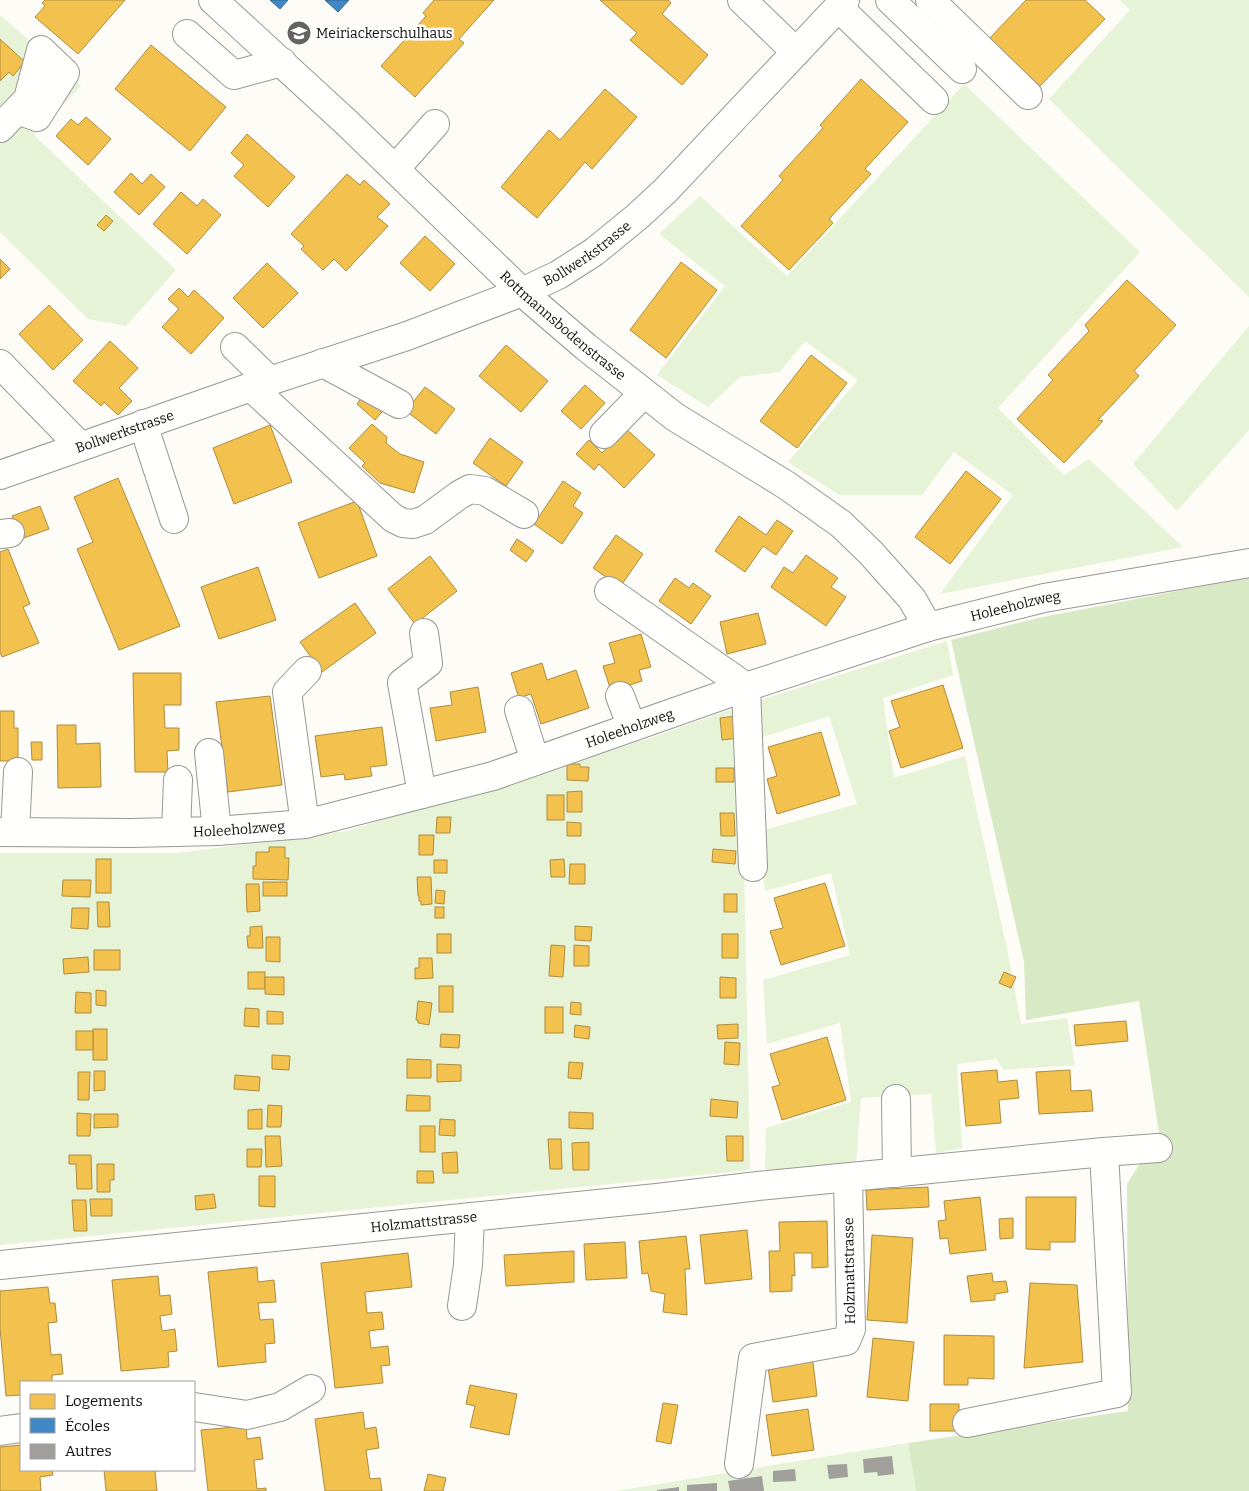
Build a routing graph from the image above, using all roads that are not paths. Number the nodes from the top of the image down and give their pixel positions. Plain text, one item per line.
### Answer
1 (213, 0) edge
2 (742, 0) edge
3 (930, 0) edge
4 (841, 4) edge
5 (904, 5) edge
6 (187, 34) dead end
7 (796, 52) junction
8 (282, 62) junction
9 (962, 69) dead end
10 (1028, 95) dead end
11 (934, 100) dead end
12 (435, 124) dead end
13 (395, 169) junction
14 (522, 292) junction
15 (236, 347) dead end
16 (323, 363) junction
17 (0, 364) edge
18 (261, 384) junction
19 (644, 393) junction
20 (399, 404) dead end
21 (143, 424) junction
22 (604, 434) dead end
23 (80, 446) junction
24 (0, 475) edge
25 (524, 514) dead end
26 (174, 519) dead end
27 (1249, 563) edge
28 (609, 591) dead end
29 (928, 627) junction
30 (424, 633) dead end
31 (307, 671) dead end
32 (746, 687) junction
33 (620, 696) dead end
34 (519, 710) dead end
35 (632, 727) junction
36 (209, 753) dead end
37 (535, 761) junction
38 (18, 772) dead end
39 (178, 780) dead end
40 (422, 794) junction
41 (305, 824) junction
42 (217, 831) junction
43 (7, 832) edge
44 (176, 832) junction
45 (753, 867) dead end
46 (896, 1099) dead end
47 (1158, 1148) dead end
48 (1104, 1152) junction
49 (898, 1173) junction
50 (848, 1178) junction
51 (470, 1217) junction
52 (0, 1265) edge
53 (462, 1306) dead end
54 (311, 1389) dead end
55 (195, 1408) edge
56 (967, 1423) dead end
57 (20, 1428) edge
58 (0, 1431) edge
59 (739, 1464) dead end

1 - 8 street, Rottmannsbodenstrasse
2 - 7 street
3 - 10 street
4 - 7 street, Bollwerkstrasse
4 - 11 street
5 - 9 street
6 - 8 street
7 - 14 street, Bollwerkstrasse
8 - 13 street, Rottmannsbodenstrasse
12 - 13 street
13 - 14 street, Rottmannsbodenstrasse
14 - 16 street, Bollwerkstrasse
14 - 19 street, Rottmannsbodenstrasse
15 - 18 street
16 - 18 street, Bollwerkstrasse
16 - 20 street
17 - 23 street
18 - 21 street, Bollwerkstrasse
18 - 25 street
19 - 22 street
19 - 29 street, Rottmannsbodenstrasse
21 - 23 street, Bollwerkstrasse
21 - 26 street
23 - 24 street, Bollwerkstrasse
27 - 29 street, Holeeholzweg
28 - 32 street
29 - 32 street, Holeeholzweg
30 - 40 street
31 - 41 street
32 - 35 street, Holeeholzweg
32 - 45 street
33 - 35 street
34 - 37 street
35 - 37 street, Holeeholzweg
36 - 42 street
37 - 40 street, Holeeholzweg
38 - 43 street
39 - 44 street
40 - 41 street, Holeeholzweg
41 - 42 street, Holeeholzweg
42 - 44 street, Holeeholzweg
43 - 44 street, Holeeholzweg
46 - 49 street
47 - 48 street, Holzmattstrasse
48 - 49 street, Holzmattstrasse
48 - 56 street
49 - 50 street, Holzmattstrasse
50 - 51 street, Holzmattstrasse
50 - 59 street, Holzmattstrasse
51 - 52 street, Holzmattstrasse
51 - 53 street
54 - 55 street
57 - 58 street

